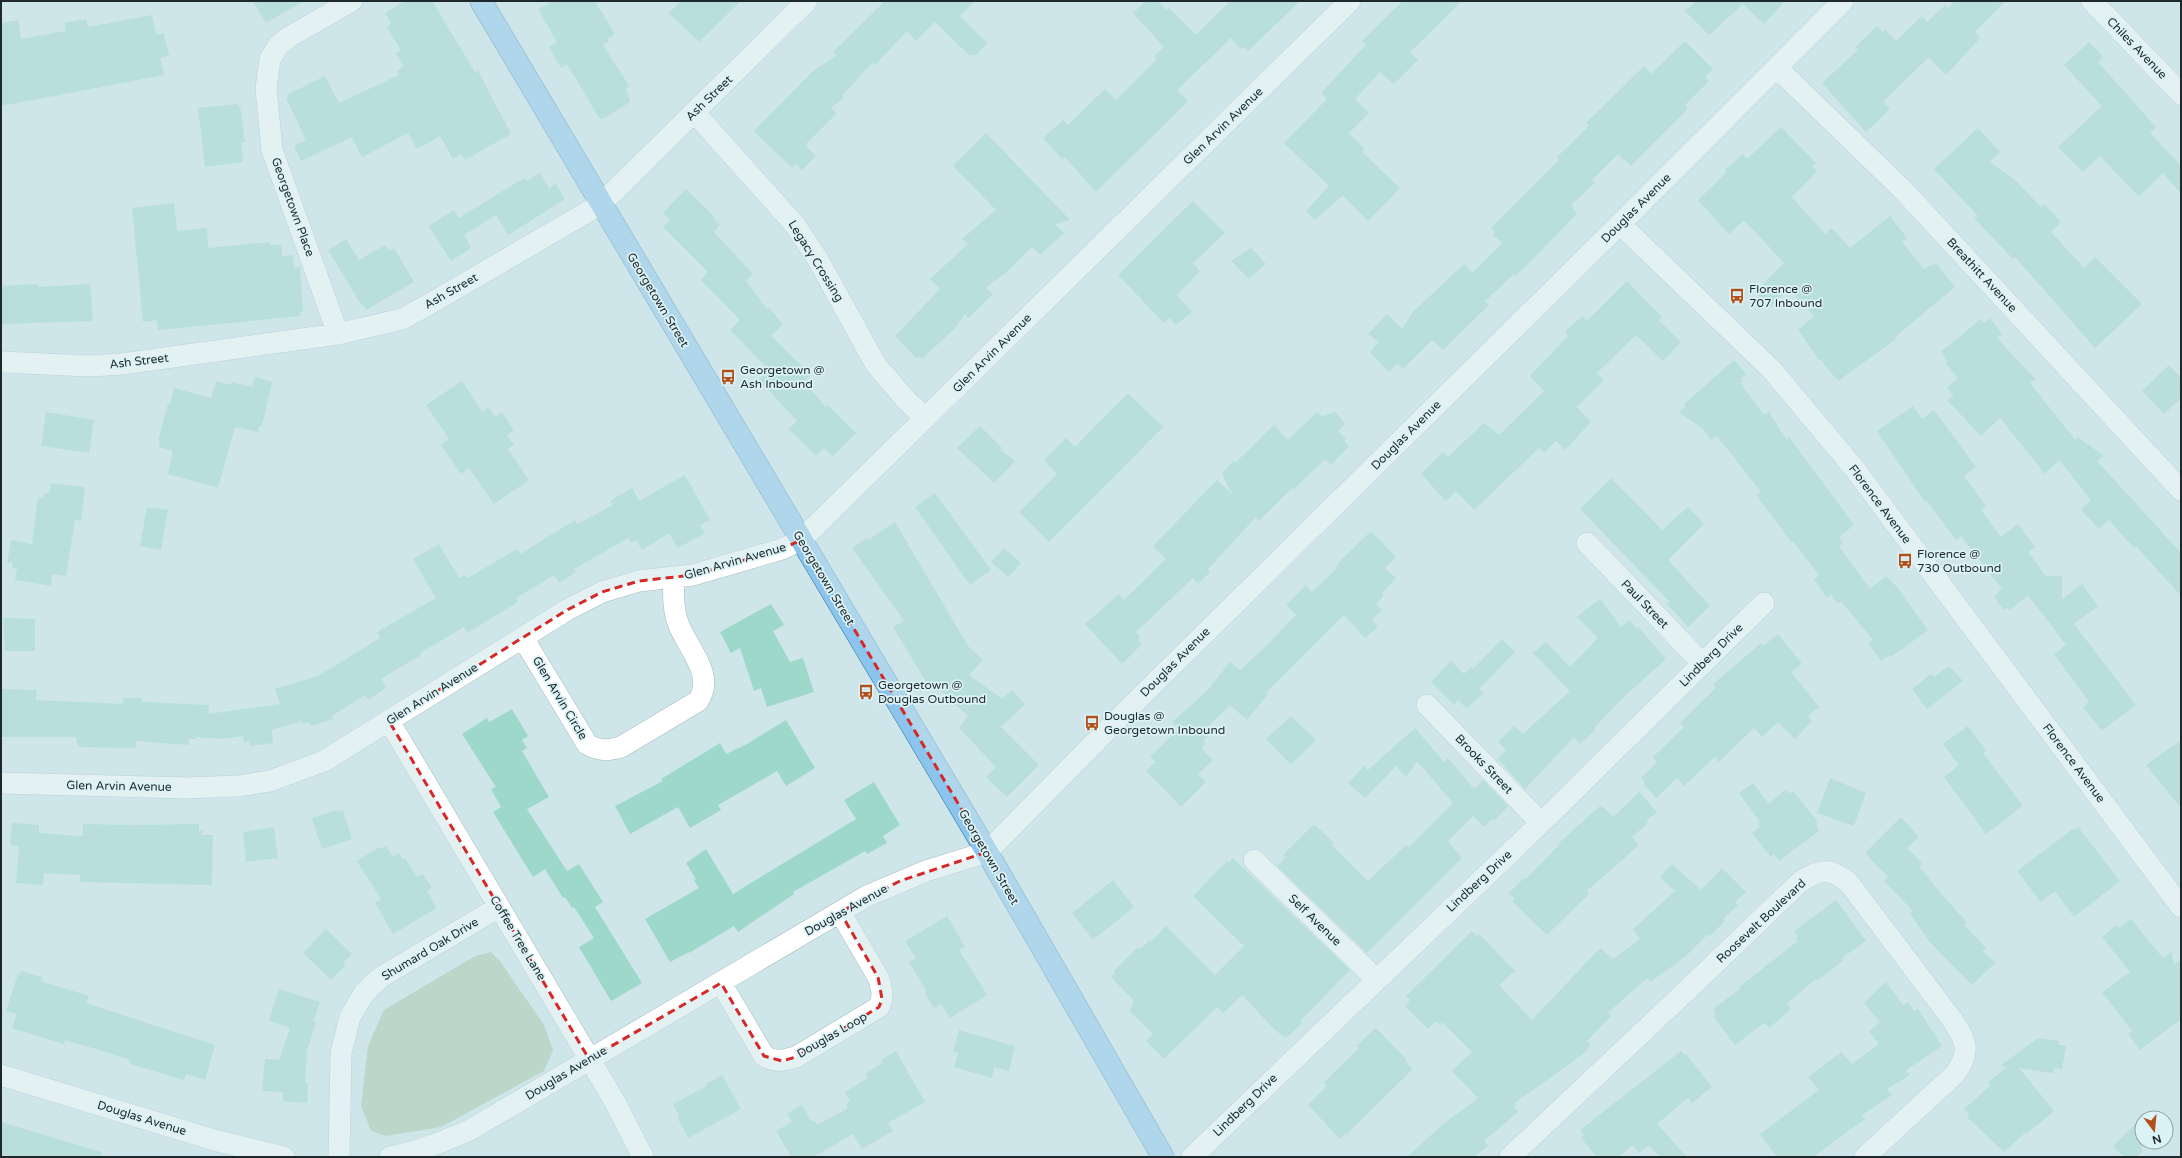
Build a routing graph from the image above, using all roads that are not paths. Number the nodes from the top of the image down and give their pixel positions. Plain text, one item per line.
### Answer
1 (352, 1) edge
2 (482, 1) edge
3 (807, 1) edge
4 (1350, 1) edge
5 (1843, 1) edge
6 (2092, 1) edge
7 (1777, 68) junction
8 (2181, 94) edge
9 (694, 112) junction
10 (601, 204) junction
11 (1620, 224) junction
12 (338, 334) junction
13 (1, 362) edge
14 (926, 418) junction
15 (2181, 490) edge
16 (801, 540) junction
17 (1587, 543) dead end
18 (674, 578) junction
19 (1764, 603) dead end
20 (523, 638) junction
21 (1702, 664) junction
22 (1427, 705) dead end
23 (389, 721) junction
24 (1, 783) edge
25 (1541, 823) junction
26 (987, 852) junction
27 (1254, 860) dead end
28 (499, 907) junction
29 (2181, 907) edge
30 (840, 912) junction
31 (1376, 979) junction
32 (721, 983) junction
33 (590, 1059) junction
34 (1, 1075) edge
35 (284, 1157) edge
36 (339, 1157) edge
37 (390, 1157) edge
38 (643, 1157) edge
39 (1163, 1157) edge
40 (1192, 1157) edge
41 (1510, 1157) edge
42 (1865, 1157) edge

1 - 12 street, Georgetown Place
2 - 10 main road, Georgetown Street
3 - 9 street, Ash Street
4 - 14 street, Glen Arvin Avenue
5 - 7 street, Douglas Avenue
6 - 8 street, Chiles Avenue
7 - 11 street, Douglas Avenue
7 - 15 street, Breathitt Avenue
9 - 10 street, Ash Street
9 - 14 street, Legacy Crossing
10 - 12 street, Ash Street
10 - 16 main road, Georgetown Street
11 - 26 street, Douglas Avenue
11 - 29 street, Florence Avenue
12 - 13 street, Ash Street
14 - 16 street, Glen Arvin Avenue
16 - 18 street, Glen Arvin Avenue
16 - 26 main road, Georgetown Street
17 - 21 street, Paul Street
18 - 20 street, Glen Arvin Avenue
18 - 20 street, Glen Arvin Circle
19 - 21 street, Lindberg Drive
20 - 23 street, Glen Arvin Avenue
21 - 25 street, Lindberg Drive
22 - 25 street, Brooks Street
23 - 24 street, Glen Arvin Avenue
23 - 28 street, Coffee Tree Lane
25 - 31 street, Lindberg Drive
26 - 30 street, Douglas Avenue
26 - 39 main road, Georgetown Street
27 - 31 street, Self Avenue
28 - 33 street, Coffee Tree Lane
28 - 36 street, Shumard Oak Drive
30 - 32 street, Douglas Avenue
30 - 32 street, Douglas Loop
31 - 40 street, Lindberg Drive
32 - 33 street, Douglas Avenue
33 - 37 street, Douglas Avenue
33 - 38 street, Coffee Tree Lane
34 - 35 street, Douglas Avenue
41 - 42 street, Roosevelt Boulevard

